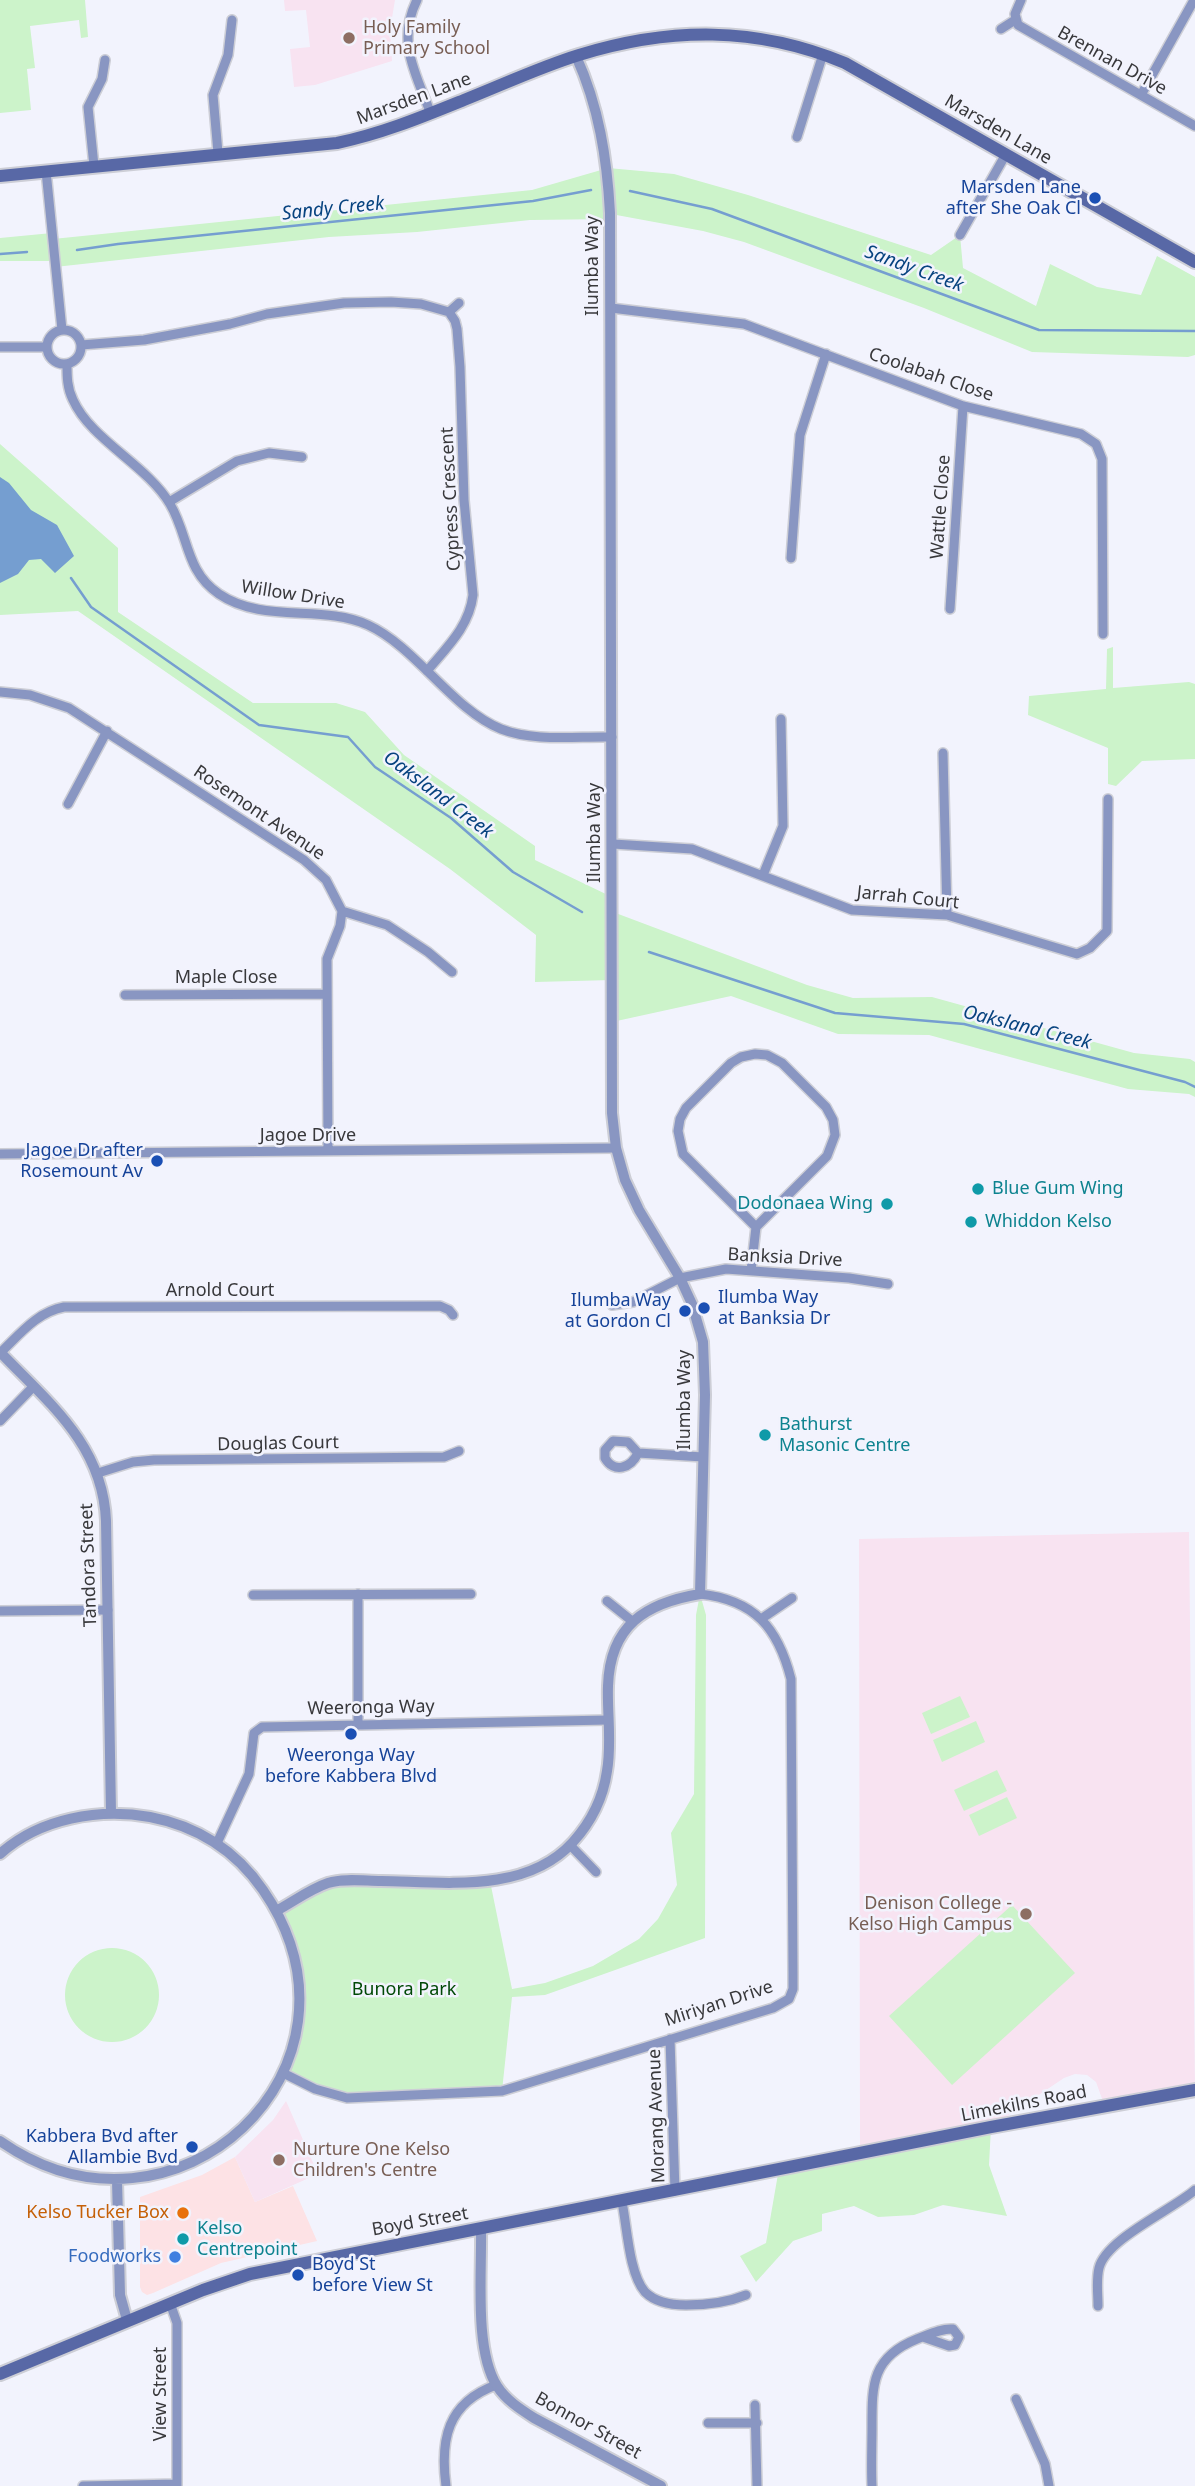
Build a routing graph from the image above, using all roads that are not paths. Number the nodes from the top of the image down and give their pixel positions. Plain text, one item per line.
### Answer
1 (417, 0) edge
2 (1021, 0) edge
3 (1194, 0) edge
4 (232, 20) dead end
5 (1016, 20) junction
6 (1001, 29) dead end
7 (823, 54) junction
8 (576, 56) junction
9 (106, 60) dead end
10 (1141, 95) junction
11 (431, 114) junction
12 (1195, 126) edge
13 (797, 137) dead end
14 (218, 153) junction
15 (1006, 154) junction
16 (94, 166) junction
17 (46, 172) junction
18 (0, 176) edge
19 (960, 235) dead end
20 (1195, 262) edge
21 (459, 303) dead end
22 (611, 309) junction
23 (449, 312) junction
24 (62, 330) junction
25 (80, 345) junction
26 (0, 347) edge
27 (46, 347) junction
28 (826, 354) junction
29 (67, 364) junction
30 (963, 406) junction
31 (302, 457) dead end
32 (169, 502) junction
33 (791, 558) dead end
34 (950, 610) dead end
35 (1103, 634) dead end
36 (427, 671) junction
37 (0, 692) edge
38 (780, 719) dead end
39 (107, 731) junction
40 (612, 737) junction
41 (943, 753) dead end
42 (1108, 799) dead end
43 (68, 804) dead end
44 (613, 844) junction
45 (763, 875) junction
46 (342, 911) junction
47 (947, 915) junction
48 (452, 972) dead end
49 (326, 994) junction
50 (125, 995) dead end
51 (616, 1148) junction
52 (328, 1151) junction
53 (0, 1154) edge
54 (756, 1227) junction
55 (751, 1271) junction
56 (680, 1278) junction
57 (888, 1284) dead end
58 (612, 1305) dead end
59 (453, 1315) dead end
60 (0, 1352) edge
61 (33, 1387) junction
62 (0, 1421) edge
63 (459, 1451) dead end
64 (638, 1453) dead end
65 (702, 1457) junction
66 (98, 1473) junction
67 (358, 1594) junction
68 (471, 1594) dead end
69 (700, 1594) junction
70 (253, 1595) dead end
71 (792, 1598) dead end
72 (607, 1601) dead end
73 (108, 1610) junction
74 (0, 1611) edge
75 (761, 1619) junction
76 (632, 1621) junction
77 (608, 1720) junction
78 (358, 1725) junction
79 (111, 1813) junction
80 (217, 1843) junction
81 (570, 1845) junction
82 (0, 1854) edge
83 (596, 1872) dead end
84 (276, 1911) junction
85 (670, 2039) junction
86 (283, 2073) junction
87 (1195, 2090) edge
88 (0, 2141) edge
89 (860, 2155) joint
90 (117, 2180) junction
91 (1195, 2190) edge
92 (675, 2191) junction
93 (622, 2202) junction
94 (481, 2229) junction
95 (746, 2295) dead end
96 (170, 2303) junction
97 (1098, 2306) dead end
98 (127, 2320) junction
99 (923, 2337) dead end
100 (0, 2374) edge
101 (496, 2385) junction
102 (1016, 2399) dead end
103 (755, 2405) dead end
104 (708, 2423) dead end
105 (757, 2423) junction
106 (177, 2485) edge
107 (83, 2486) edge
108 (111, 2486) edge
109 (446, 2486) edge
110 (661, 2486) edge
111 (757, 2486) edge
112 (872, 2486) edge
113 (1049, 2486) edge

1 - 11 street
2 - 5 street
3 - 10 street
4 - 14 street
5 - 6 street
5 - 10 street, Brennan Drive
7 - 8 main road, Marsden Lane
7 - 13 street
7 - 15 main road, Marsden Lane
8 - 11 main road, Marsden Lane
8 - 22 street, Ilumba Way
9 - 16 street
10 - 12 street, Brennan Drive
11 - 14 main road, Marsden Lane
14 - 16 main road, Marsden Lane
15 - 19 street
15 - 20 main road, Marsden Lane
16 - 17 main road, Marsden Lane
17 - 18 main road, Marsden Lane
17 - 24 street
21 - 23 street
22 - 28 street, Coolabah Close
22 - 40 street, Ilumba Way
23 - 25 street
23 - 36 street, Cypress Crescent
24 - 25 street
24 - 27 street
25 - 29 street
26 - 27 street
27 - 29 street
28 - 30 street, Coolabah Close
28 - 33 street
29 - 32 street, Willow Drive
30 - 34 street, Wattle Close
30 - 35 street, Coolabah Close
31 - 32 street
32 - 36 street, Willow Drive
36 - 40 street, Willow Drive
37 - 39 street, Rosemont Avenue
38 - 45 street
39 - 43 street
39 - 46 street, Rosemont Avenue
40 - 44 street, Ilumba Way
41 - 47 street
42 - 47 street, Jarrah Court
44 - 45 street, Jarrah Court
44 - 51 street, Ilumba Way
45 - 47 street, Jarrah Court
46 - 48 street
46 - 49 street
49 - 50 street, Maple Close
49 - 52 street
51 - 52 street, Jagoe Drive
51 - 56 street, Ilumba Way
52 - 53 street, Jagoe Drive
54 - 54 street
54 - 55 street
55 - 56 street, Banksia Drive
55 - 57 street, Banksia Drive
56 - 58 street, Banksia Drive
56 - 65 street, Ilumba Way
59 - 60 street, Arnold Court
60 - 61 street, Tandora Street
61 - 62 street
61 - 66 street, Tandora Street
63 - 66 street, Douglas Court
64 - 65 street
65 - 69 street, Ilumba Way
66 - 73 street, Tandora Street
67 - 68 street
67 - 70 street
67 - 78 street
69 - 75 street, Miriyan Drive
69 - 76 street, Miriyan Drive
71 - 75 street
72 - 76 street
73 - 74 street
73 - 79 street, Tandora Street
75 - 85 street, Miriyan Drive
76 - 77 street
77 - 78 street, Weeronga Way
77 - 81 street
78 - 80 street, Weeronga Way
79 - 80 street
79 - 82 street
80 - 84 street
81 - 83 street
81 - 84 street
84 - 86 street
85 - 86 street, Miriyan Drive
85 - 92 street, Morang Avenue
86 - 90 street
87 - 89 main road, Limekilns Road
88 - 90 street
89 - 92 main road, Boyd Street
90 - 98 street
91 - 97 street
92 - 93 main road, Boyd Street
93 - 94 main road, Boyd Street
93 - 95 street
94 - 96 main road, Boyd Street
94 - 101 street, Bonnor Street
96 - 98 main road, Boyd Street
96 - 106 street, View Street
98 - 100 main road, Boyd Street
99 - 112 street
101 - 109 street
101 - 110 street, Bonnor Street
102 - 113 street
103 - 105 street
104 - 105 street
105 - 111 street
106 - 108 street
107 - 108 street

